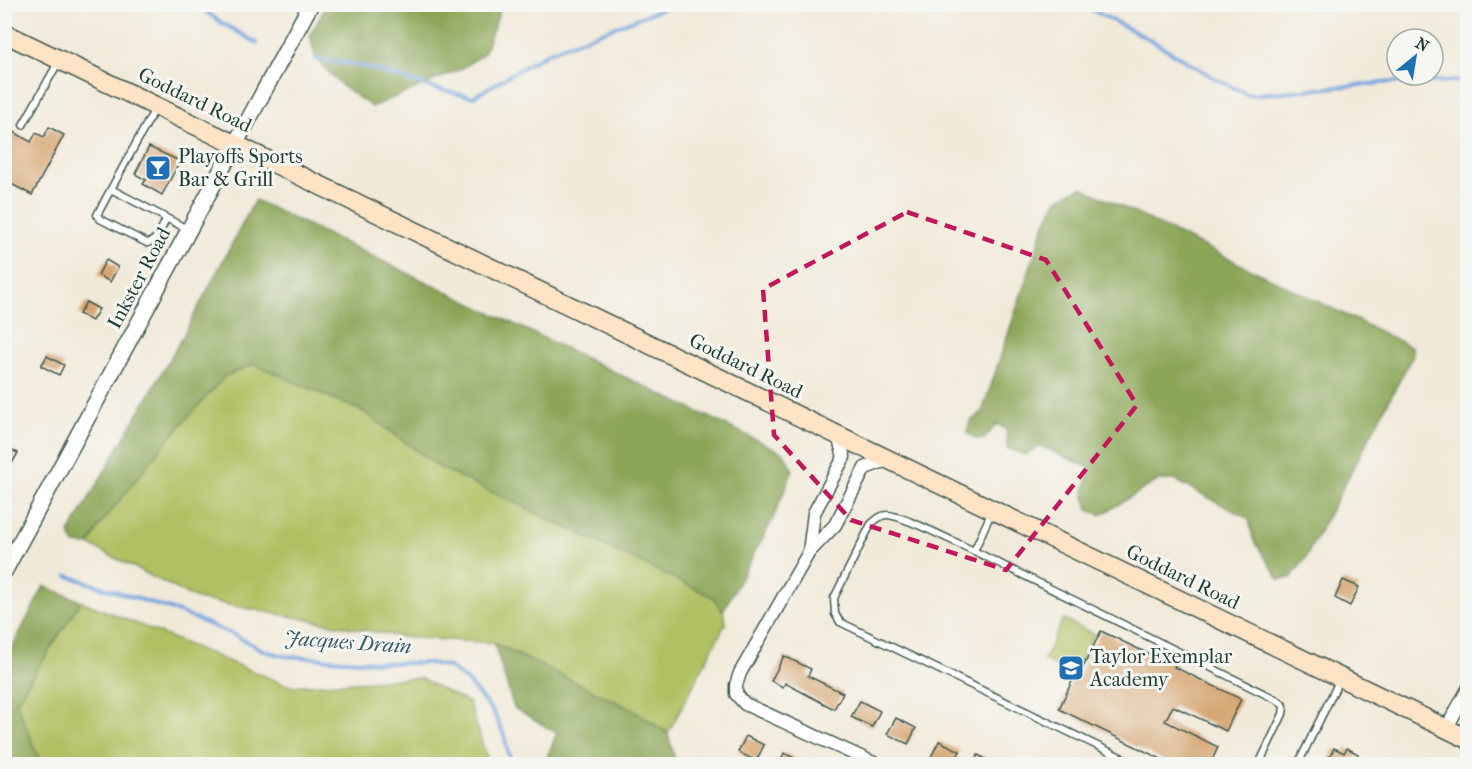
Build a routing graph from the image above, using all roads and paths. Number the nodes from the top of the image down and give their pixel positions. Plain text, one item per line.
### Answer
1 (311, 4) edge
2 (4, 33) edge
3 (59, 60) junction
4 (156, 106) junction
5 (23, 125) dead end
6 (236, 144) junction
7 (111, 189) junction
8 (166, 219) junction
9 (189, 230) junction
10 (838, 436) junction
11 (887, 460) junction
12 (993, 510) junction
13 (974, 551) junction
14 (809, 552) junction
15 (4, 573) edge
16 (1341, 678) junction
17 (1467, 689) edge
18 (1446, 729) junction
19 (1467, 740) edge
20 (876, 765) edge
21 (1135, 765) edge
22 (1259, 765) edge
23 (1298, 765) edge

1 - 6 street, Inkster Road
2 - 3 main road, Goddard Road
3 - 4 main road, Goddard Road
3 - 5 lane
4 - 6 main road, Goddard Road
4 - 7 lane
6 - 9 street, Inkster Road
6 - 10 main road, Goddard Road
7 - 8 lane
7 - 8 lane
8 - 9 lane
9 - 15 street, Inkster Road
10 - 11 main road, Goddard Road
10 - 14 street
11 - 12 main road, Goddard Road
11 - 14 street
12 - 13 lane
12 - 16 main road, Goddard Road
13 - 21 lane
13 - 22 lane
14 - 20 street
16 - 18 main road, Goddard Road
16 - 23 lane
17 - 18 street
18 - 19 main road, Goddard Road

